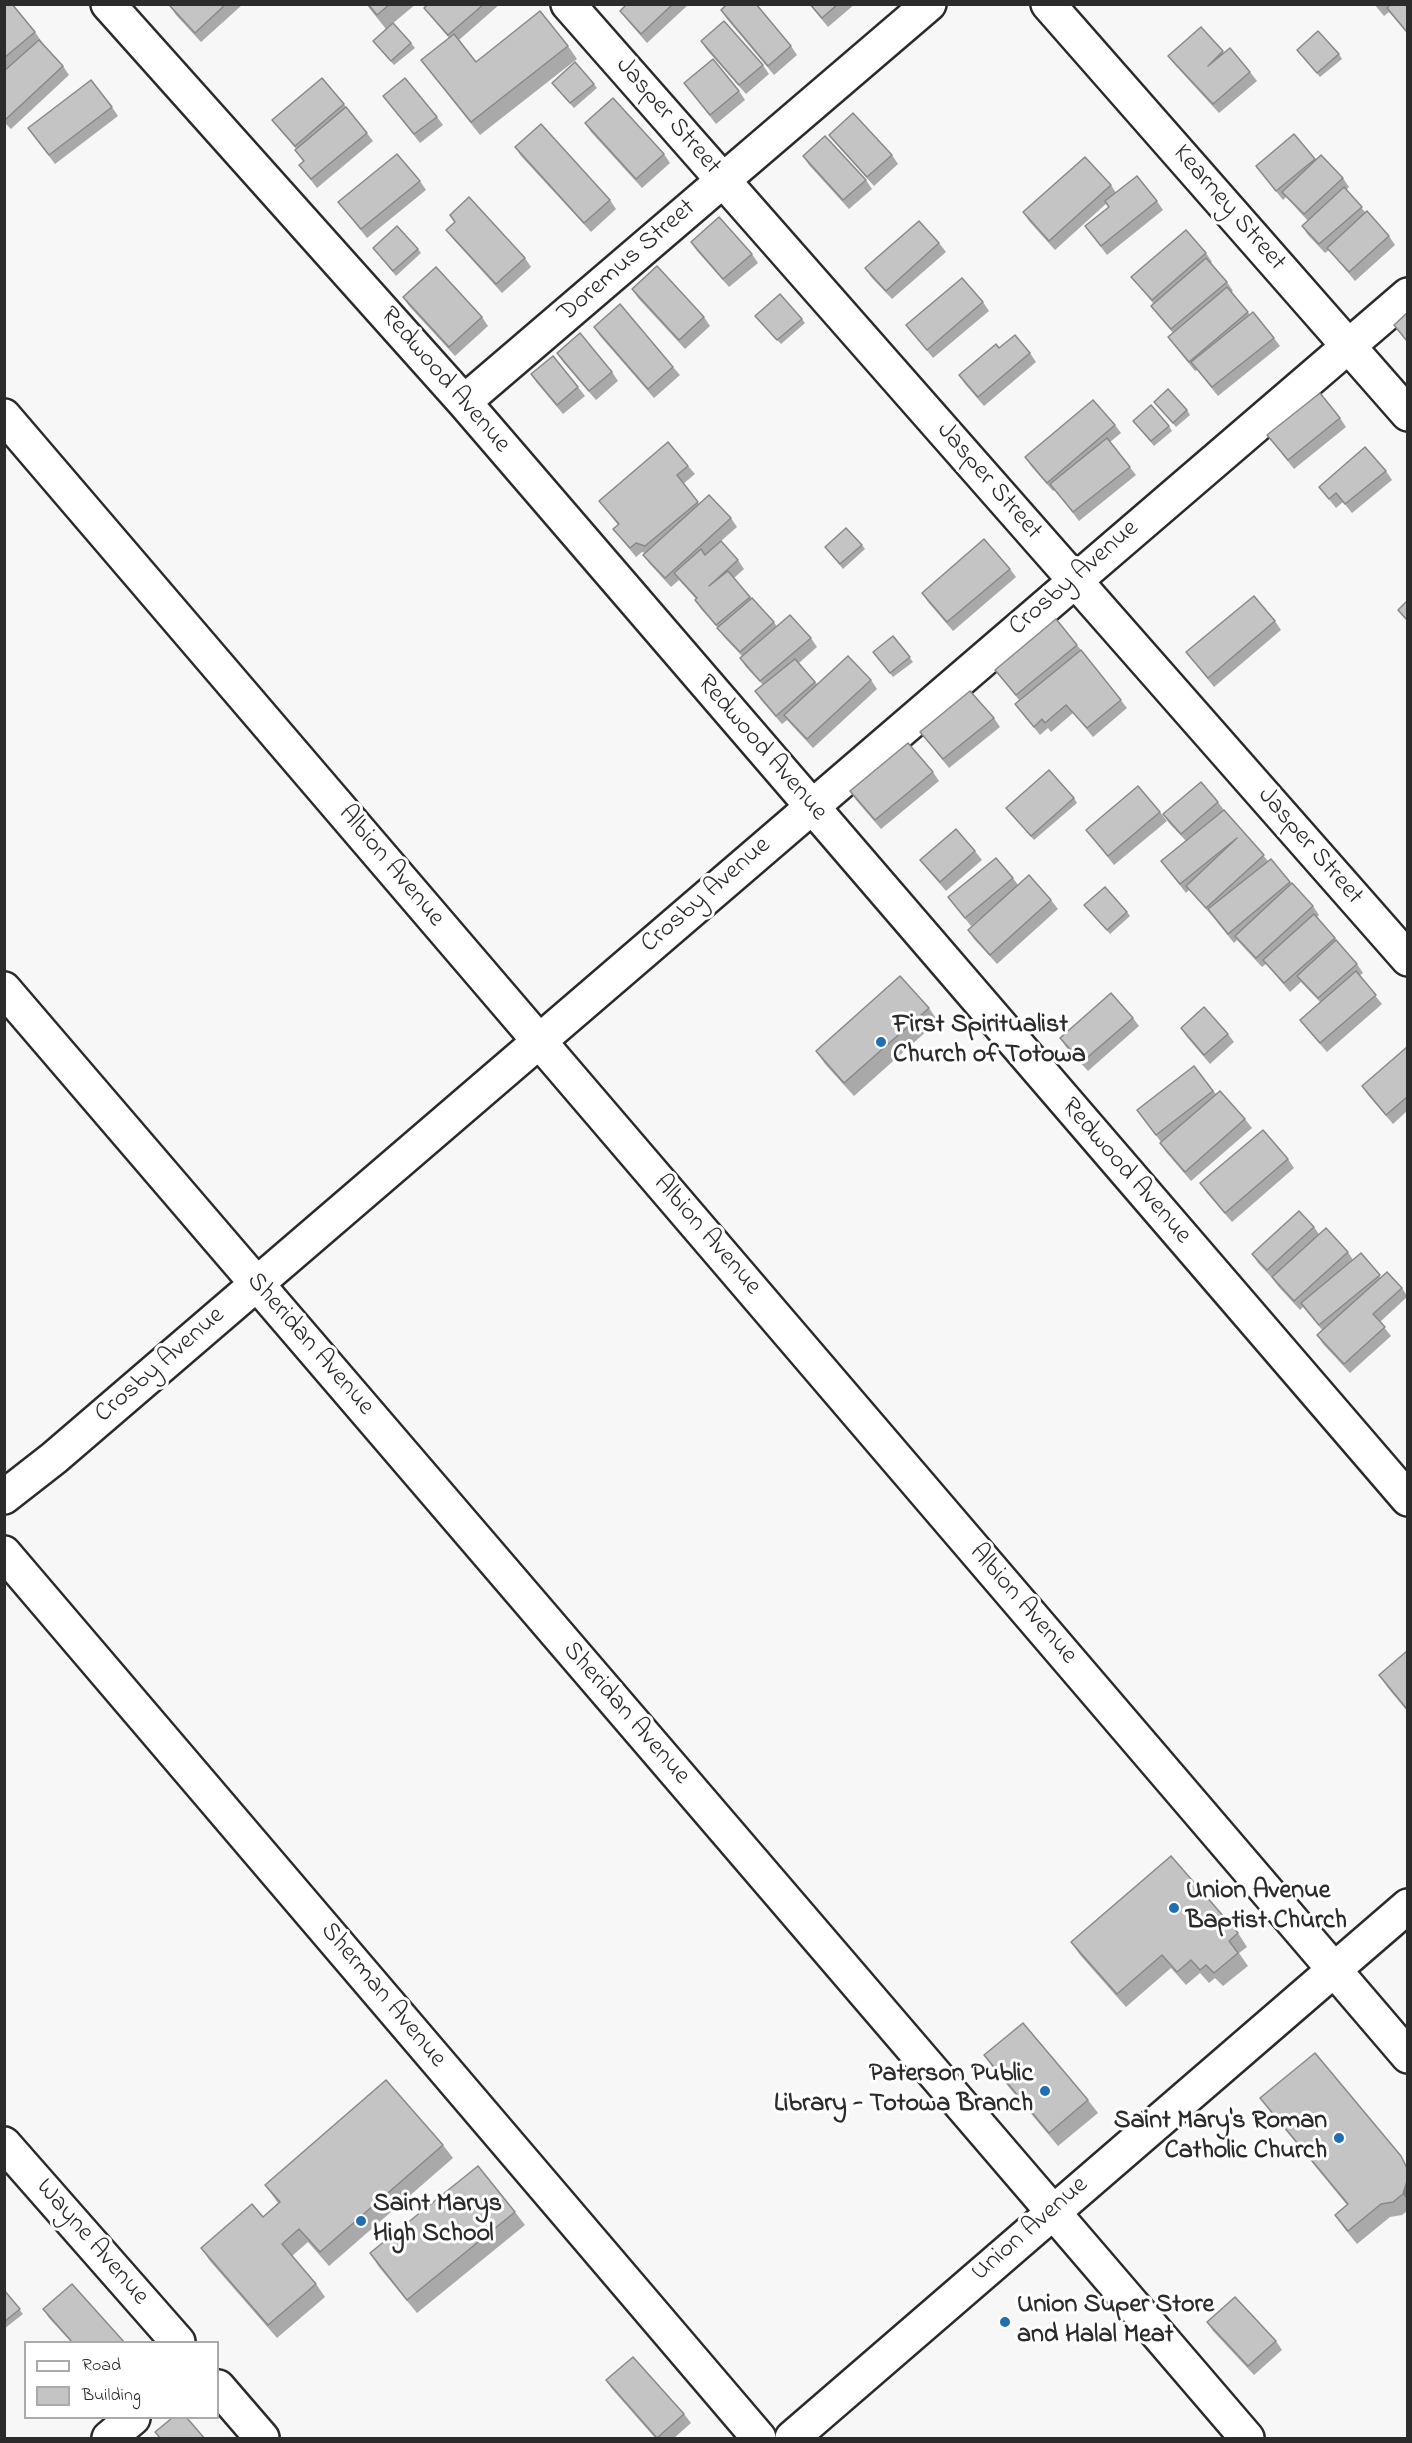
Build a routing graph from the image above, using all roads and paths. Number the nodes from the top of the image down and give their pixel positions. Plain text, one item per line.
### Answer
1 (108, 4) edge
2 (568, 4) edge
3 (929, 4) edge
4 (1048, 4) edge
5 (723, 180) junction
6 (1407, 295) edge
7 (1347, 345) junction
8 (464, 402) junction
9 (1407, 414) edge
10 (4, 416) edge
11 (1074, 580) junction
12 (810, 807) junction
13 (1407, 959) edge
14 (4, 989) edge
15 (538, 1041) junction
16 (256, 1284) junction
17 (4, 1497) edge
18 (1407, 1500) edge
19 (4, 1553) edge
20 (1407, 1906) edge
21 (1334, 1969) junction
22 (1407, 2056) edge
23 (4, 2145) edge
24 (1052, 2212) junction
25 (176, 2341) edge
26 (219, 2388) edge
27 (132, 2419) edge
28 (109, 2439) edge
29 (262, 2439) edge
30 (759, 2439) edge
31 (792, 2439) edge
32 (1247, 2439) edge

1 - 8 street, Redwood Avenue
2 - 5 street, Jasper Street
3 - 5 street, Doremus Street
4 - 7 street, Kearney Street
5 - 8 street, Doremus Street
5 - 11 street, Jasper Street
6 - 7 street, Crosby Avenue
7 - 9 street, Kearney Street
7 - 11 street, Crosby Avenue
8 - 12 street, Redwood Avenue
10 - 15 street, Albion Avenue
11 - 12 street, Crosby Avenue
11 - 13 street, Jasper Street
12 - 15 street, Crosby Avenue
12 - 18 street, Redwood Avenue
14 - 16 street, Sheridan Avenue
15 - 16 street, Crosby Avenue
15 - 21 street, Albion Avenue
16 - 17 street, Crosby Avenue
16 - 24 street, Sheridan Avenue
19 - 30 street, Sherman Avenue
20 - 21 street, Union Avenue
21 - 22 street, Albion Avenue
21 - 24 street, Union Avenue
23 - 25 street, Wayne Avenue
24 - 31 street, Union Avenue
24 - 32 street, Sheridan Avenue
26 - 29 street
27 - 28 street

